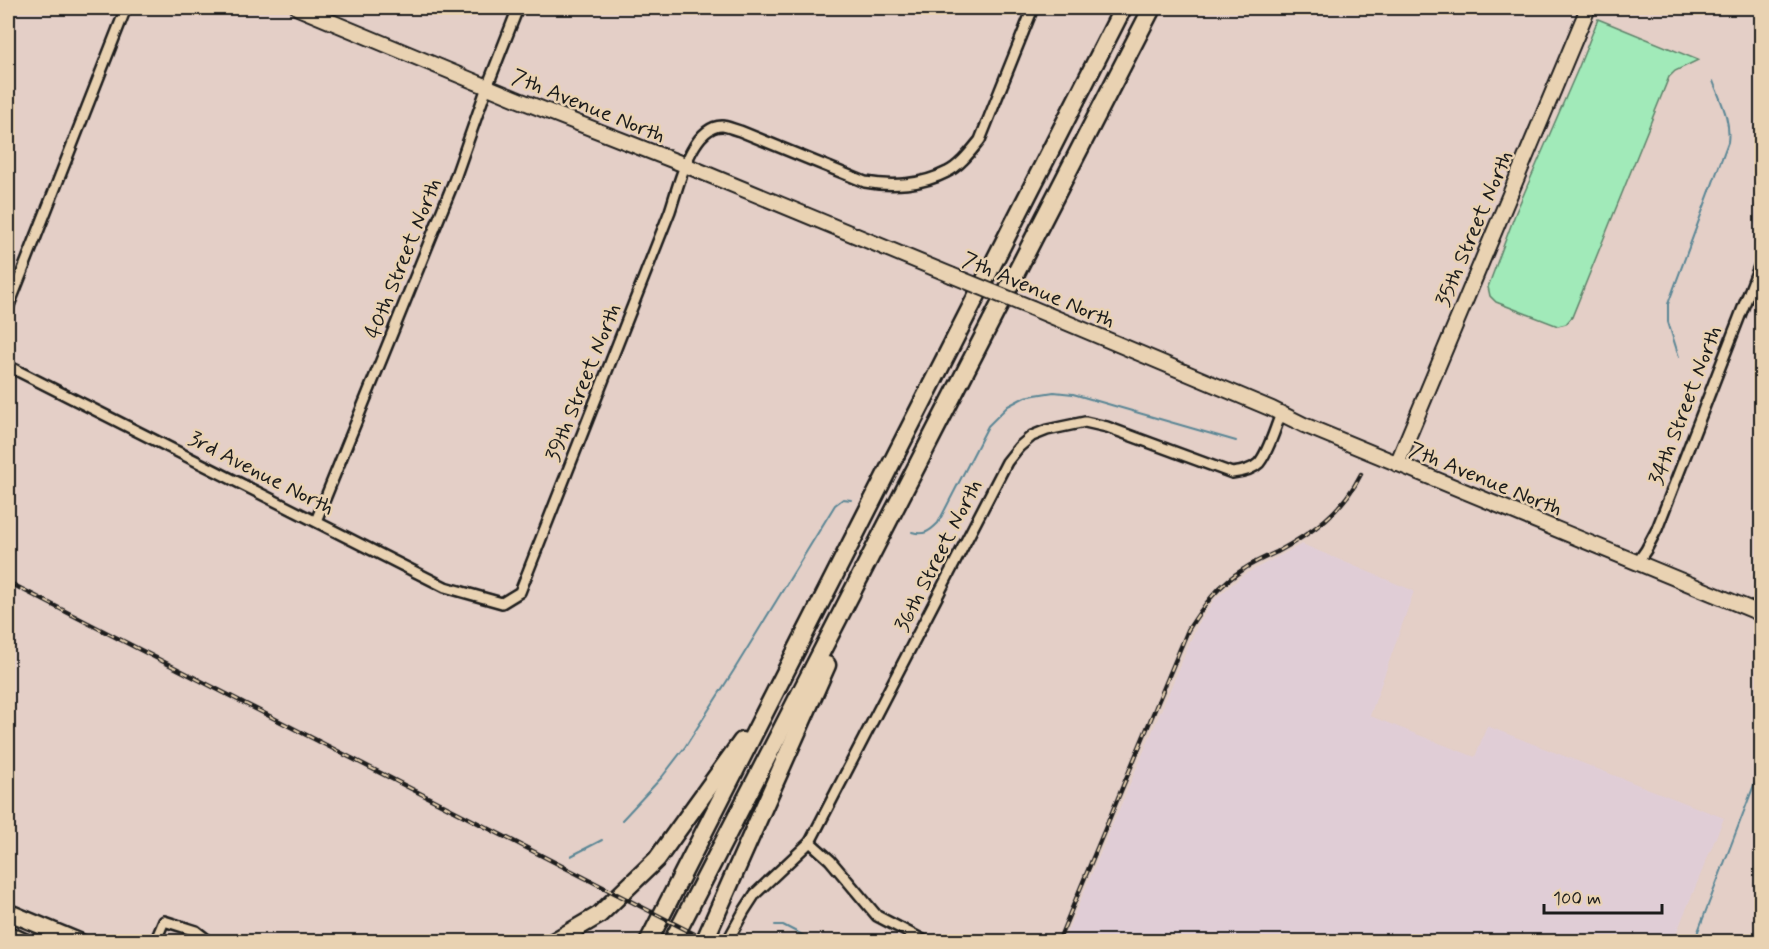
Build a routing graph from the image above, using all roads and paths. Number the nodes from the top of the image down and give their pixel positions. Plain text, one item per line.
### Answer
1 (126, 8) edge
2 (298, 8) edge
3 (518, 8) edge
4 (1033, 8) edge
5 (1122, 8) edge
6 (1152, 8) edge
7 (1588, 8) edge
8 (487, 87) junction
9 (685, 165) junction
10 (1761, 258) edge
11 (8, 308) edge
12 (8, 366) edge
13 (1281, 414) junction
14 (1397, 464) junction
15 (903, 492) junction
16 (316, 521) junction
17 (1637, 563) junction
18 (502, 603) joint
19 (1761, 614) edge
20 (775, 693) junction
21 (810, 842) junction
22 (8, 912) edge
23 (8, 934) edge
24 (25, 942) edge
25 (80, 942) edge
26 (155, 942) edge
27 (210, 942) edge
28 (553, 942) edge
29 (648, 942) edge
30 (672, 942) edge
31 (704, 942) edge
32 (727, 942) edge
33 (927, 942) edge

1 - 11 street
2 - 8 street, 7th Avenue North
3 - 8 street, 40th Street North
4 - 9 street, 39th Street North
5 - 20 highway
6 - 15 highway
7 - 14 street, 35th Street North
8 - 9 street, 7th Avenue North
8 - 16 street, 40th Street North
9 - 13 street, 7th Avenue North, bridge
9 - 18 street, 39th Street North
10 - 17 street, 34th Street North
12 - 16 street, 3rd Avenue North
13 - 14 street, 7th Avenue North
13 - 21 street, 36th Street North
14 - 17 street, 7th Avenue North
15 - 30 highway
15 - 31 highway
16 - 18 street, 3rd Avenue North
17 - 19 street, 7th Avenue North
20 - 28 highway
20 - 29 highway
21 - 32 street, 36th Street North
21 - 33 street
22 - 25 main road
23 - 24 main road
26 - 27 street

